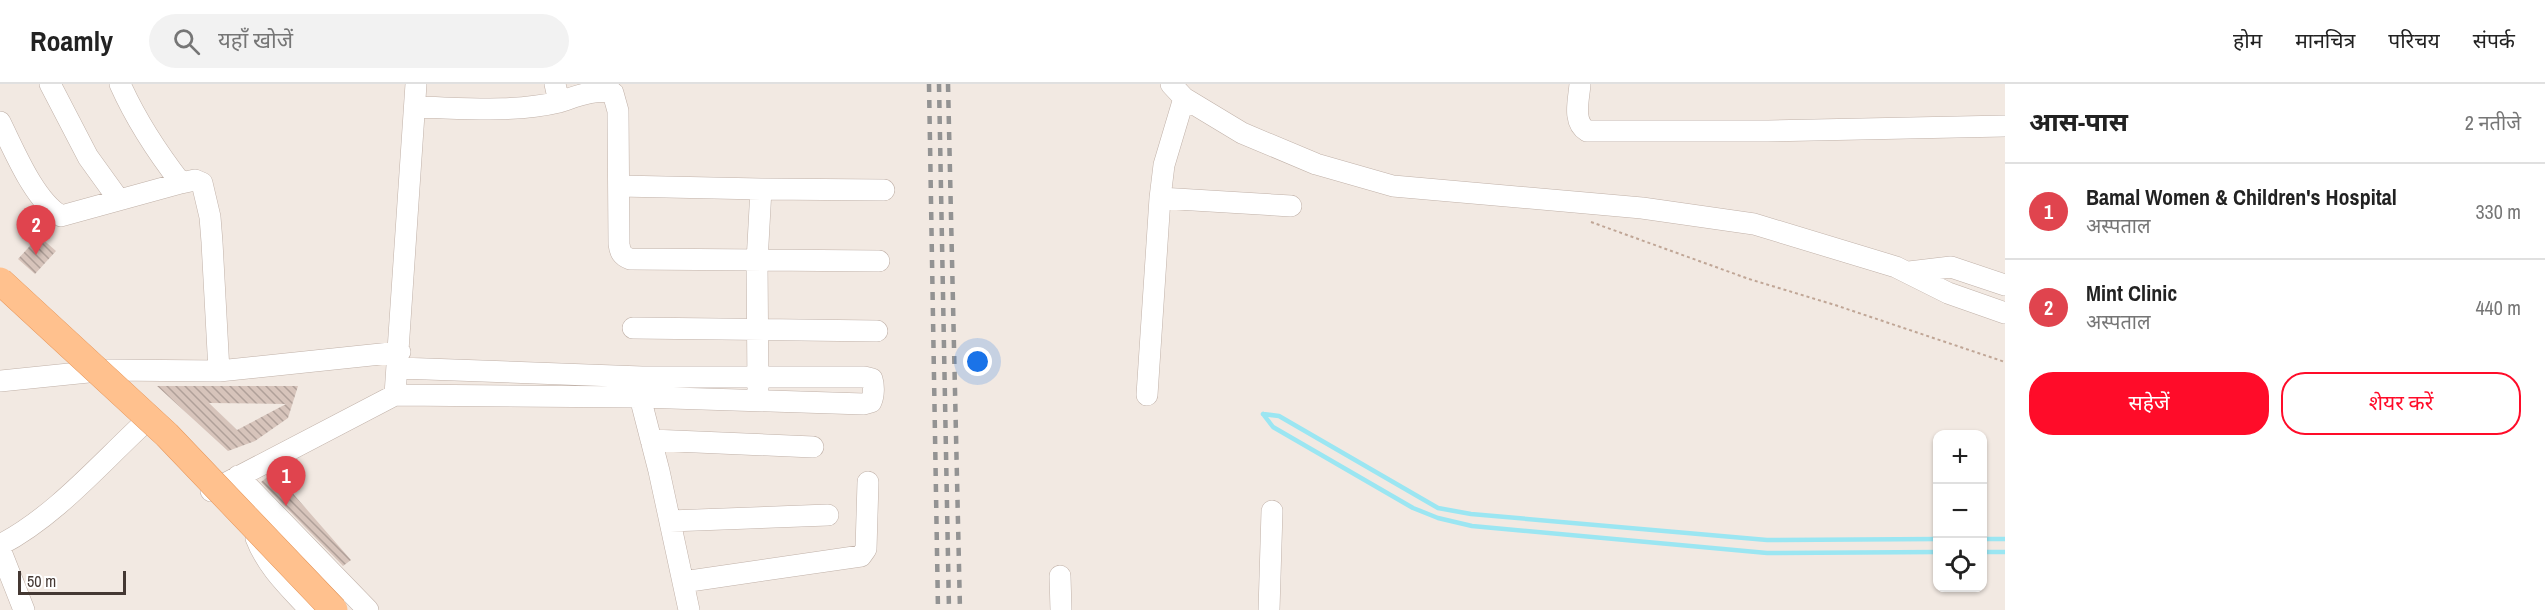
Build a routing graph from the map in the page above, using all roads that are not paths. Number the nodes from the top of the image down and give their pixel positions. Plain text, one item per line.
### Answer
1 (50, 84) edge
2 (120, 84) edge
3 (416, 84) edge
4 (1581, 84) edge
5 (1177, 91) edge
6 (557, 93) edge
7 (416, 108) junction
8 (0, 122) edge
9 (2005, 126) edge
10 (181, 183) junction
11 (619, 186) junction
12 (761, 189) junction
13 (884, 189) dead end
14 (1160, 198) junction
15 (119, 200) junction
16 (1291, 206) dead end
17 (879, 261) dead end
18 (757, 262) junction
19 (1908, 272) junction
20 (0, 281) edge
21 (2005, 285) edge
22 (2005, 313) edge
23 (633, 328) dead end
24 (758, 330) junction
25 (877, 331) dead end
26 (399, 360) junction
27 (219, 371) junction
28 (757, 377) junction
29 (0, 381) edge
30 (641, 387) junction
31 (395, 395) junction
32 (1147, 395) dead end
33 (759, 401) junction
34 (142, 425) dead end
35 (651, 440) junction
36 (813, 447) dead end
37 (238, 476) junction
38 (868, 482) dead end
39 (211, 491) dead end
40 (1272, 511) dead end
41 (828, 514) dead end
42 (670, 521) junction
43 (256, 538) dead end
44 (0, 547) edge
45 (1060, 576) dead end
46 (683, 582) junction
47 (24, 610) edge
48 (310, 610) edge
49 (334, 610) edge
50 (368, 610) edge
51 (689, 610) edge
52 (1061, 610) edge
53 (1269, 610) edge

1 - 15 street
2 - 10 street
3 - 7 street
4 - 9 street
5 - 14 street
5 - 19 street
6 - 7 street
6 - 11 street
7 - 26 street
8 - 15 street
10 - 15 street
10 - 27 street
11 - 12 street
11 - 18 street
12 - 13 street
12 - 18 street
14 - 16 street
14 - 32 street
17 - 18 street
18 - 24 street
19 - 21 street
19 - 22 street
20 - 49 main road, bridge
23 - 24 street
24 - 25 street
24 - 28 street
26 - 27 street
26 - 30 street
26 - 31 street
27 - 29 street
28 - 30 street
28 - 33 street
28 - 33 street
30 - 31 street
30 - 33 street
30 - 35 street
31 - 37 street
34 - 44 street
35 - 36 street
35 - 42 street
37 - 39 street
37 - 50 street
38 - 46 street
40 - 53 street
41 - 42 street
42 - 46 street
43 - 48 street
44 - 47 street
45 - 52 street
46 - 51 street

